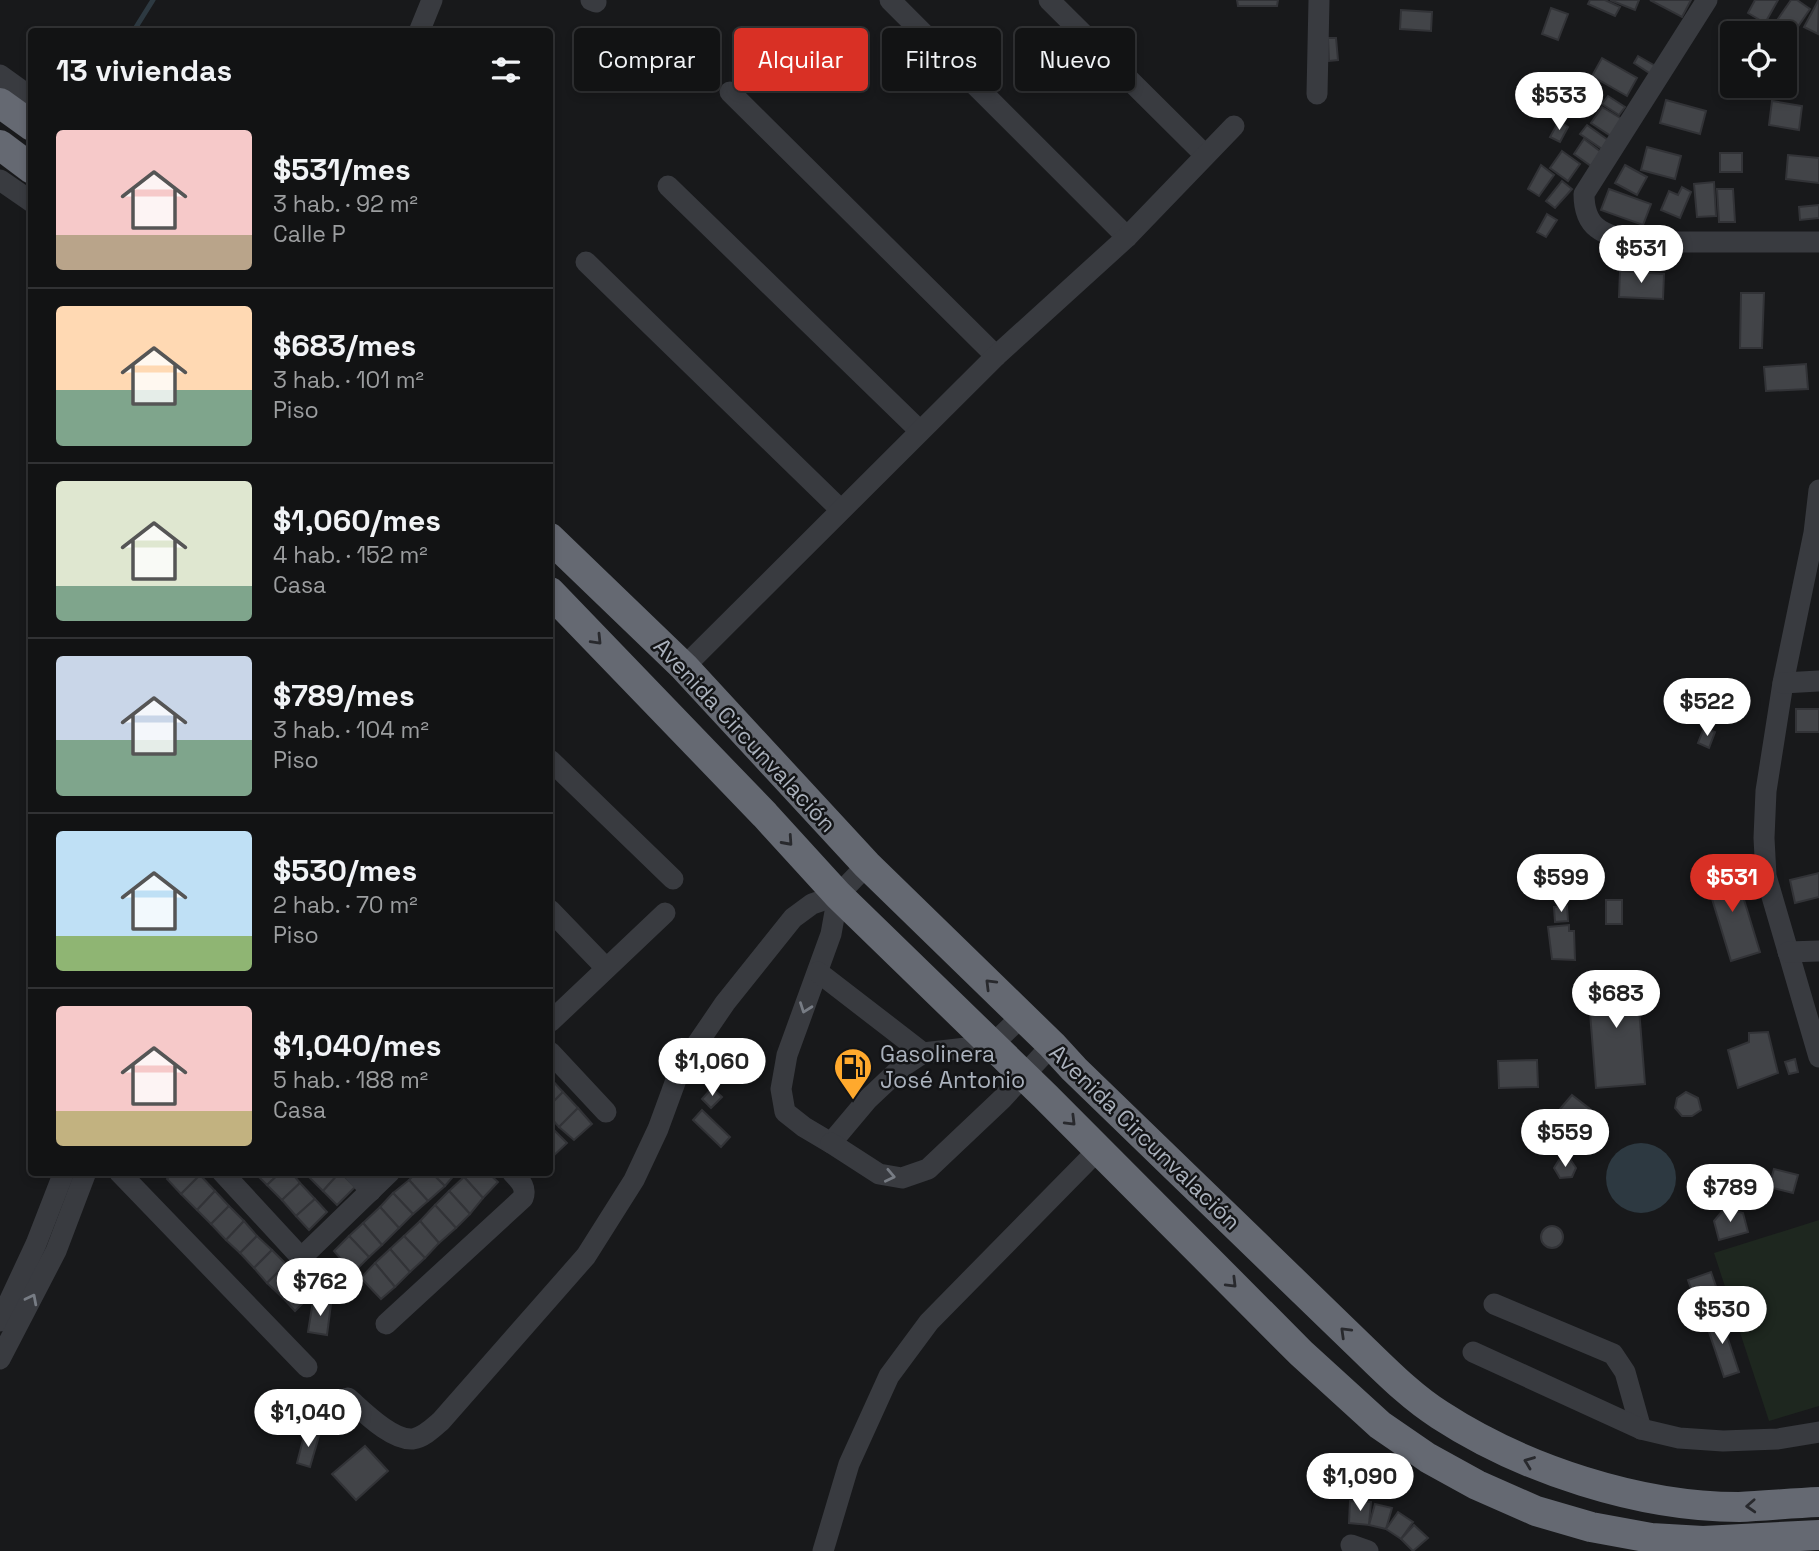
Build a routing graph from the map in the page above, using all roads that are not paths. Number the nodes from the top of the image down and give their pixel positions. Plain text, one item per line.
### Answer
1 (432, 0) edge
2 (890, 0) edge
3 (1049, 0) edge
4 (1319, 0) edge
5 (1707, 0) edge
6 (421, 28) edge
7 (0, 75) edge
8 (730, 92) dead end
9 (1317, 94) dead end
10 (28, 95) edge
11 (0, 103) edge
12 (28, 124) edge
13 (1234, 126) dead end
14 (0, 145) edge
15 (1205, 155) junction
16 (28, 166) edge
17 (0, 180) edge
18 (668, 186) dead end
19 (28, 199) edge
20 (1127, 237) junction
21 (1819, 242) edge
22 (586, 262) dead end
23 (996, 355) junction
24 (920, 431) junction
25 (1819, 490) edge
26 (841, 509) junction
27 (1817, 533) edge
28 (553, 541) edge
29 (553, 595) edge
30 (684, 667) junction
31 (1819, 681) edge
32 (1783, 683) junction
33 (553, 763) edge
34 (796, 790) junction
35 (765, 815) junction
36 (867, 865) junction
37 (673, 878) dead end
38 (838, 895) junction
39 (553, 913) edge
40 (665, 913) dead end
41 (925, 920) junction
42 (894, 950) junction
43 (1819, 951) edge
44 (1788, 952) junction
45 (605, 967) junction
46 (818, 972) junction
47 (1022, 1016) junction
48 (553, 1019) edge
49 (992, 1045) junction
50 (1052, 1045) junction
51 (923, 1053) junction
52 (553, 1055) edge
53 (1819, 1057) edge
54 (1074, 1069) junction
55 (1035, 1085) junction
56 (606, 1112) dead end
57 (831, 1143) junction
58 (1099, 1149) junction
59 (62, 1176) edge
60 (84, 1176) edge
61 (123, 1176) edge
62 (226, 1176) edge
63 (357, 1176) edge
64 (386, 1176) edge
65 (515, 1176) edge
66 (370, 1191) junction
67 (300, 1259) junction
68 (331, 1290) dead end
69 (1494, 1304) dead end
70 (0, 1321) edge
71 (386, 1324) dead end
72 (1473, 1352) dead end
73 (0, 1359) edge
74 (307, 1367) dead end
75 (348, 1398) dead end
76 (1641, 1429) junction
77 (1819, 1432) edge
78 (1819, 1502) edge
79 (1819, 1535) edge
80 (1609, 1540) edge
81 (1650, 1545) edge
82 (823, 1551) edge

1 - 6 street
2 - 20 street
3 - 15 street
4 - 9 street
5 - 21 street
7 - 10 street
8 - 23 street
11 - 12 highway
13 - 15 street
14 - 16 highway
15 - 20 street
17 - 19 street
18 - 24 street
20 - 23 street
22 - 26 street
23 - 24 street
24 - 26 street
25 - 27 street
26 - 30 street
27 - 32 street
28 - 30 highway, Avenida Circunvalación
29 -> 35 highway, Avenida Circunvalación
30 - 34 highway, Avenida Circunvalación
31 - 32 street
32 - 44 street
33 - 37 street
34 - 35 highway
34 - 36 highway, Avenida Circunvalación
35 -> 38 highway, Avenida Circunvalación
36 - 38 street
36 - 41 highway, Avenida Circunvalación
38 - 42 highway, Avenida Circunvalación
38 - 46 street
38 - 75 street
39 - 45 street
40 - 45 street
41 - 42 highway
47 -> 41 highway, Avenida Circunvalación
42 - 49 highway, Avenida Circunvalación
43 - 44 street
44 - 53 street
45 - 48 street
46 - 51 street
46 -> 57 street
47 - 49 street
47 - 50 highway, Avenida Circunvalación
49 - 51 street
49 - 55 highway, Avenida Circunvalación
50 - 54 highway, Avenida Circunvalación
50 - 55 street
51 - 57 street
52 - 56 street
54 - 55 highway
78 -> 54 highway, Avenida Circunvalación
57 -> 55 street
55 -> 58 highway, Avenida Circunvalación
58 -> 80 highway, Avenida Circunvalación
58 - 82 street
59 - 70 street
73 -> 60 street
61 - 74 street
62 - 67 street
63 - 66 street
64 - 66 street
65 - 71 street
66 - 67 street
67 - 68 street
69 - 76 street
72 - 76 street
76 - 77 street
79 - 81 highway, Avenida Circunvalación
80 - 81 highway, Avenida Circunvalación

